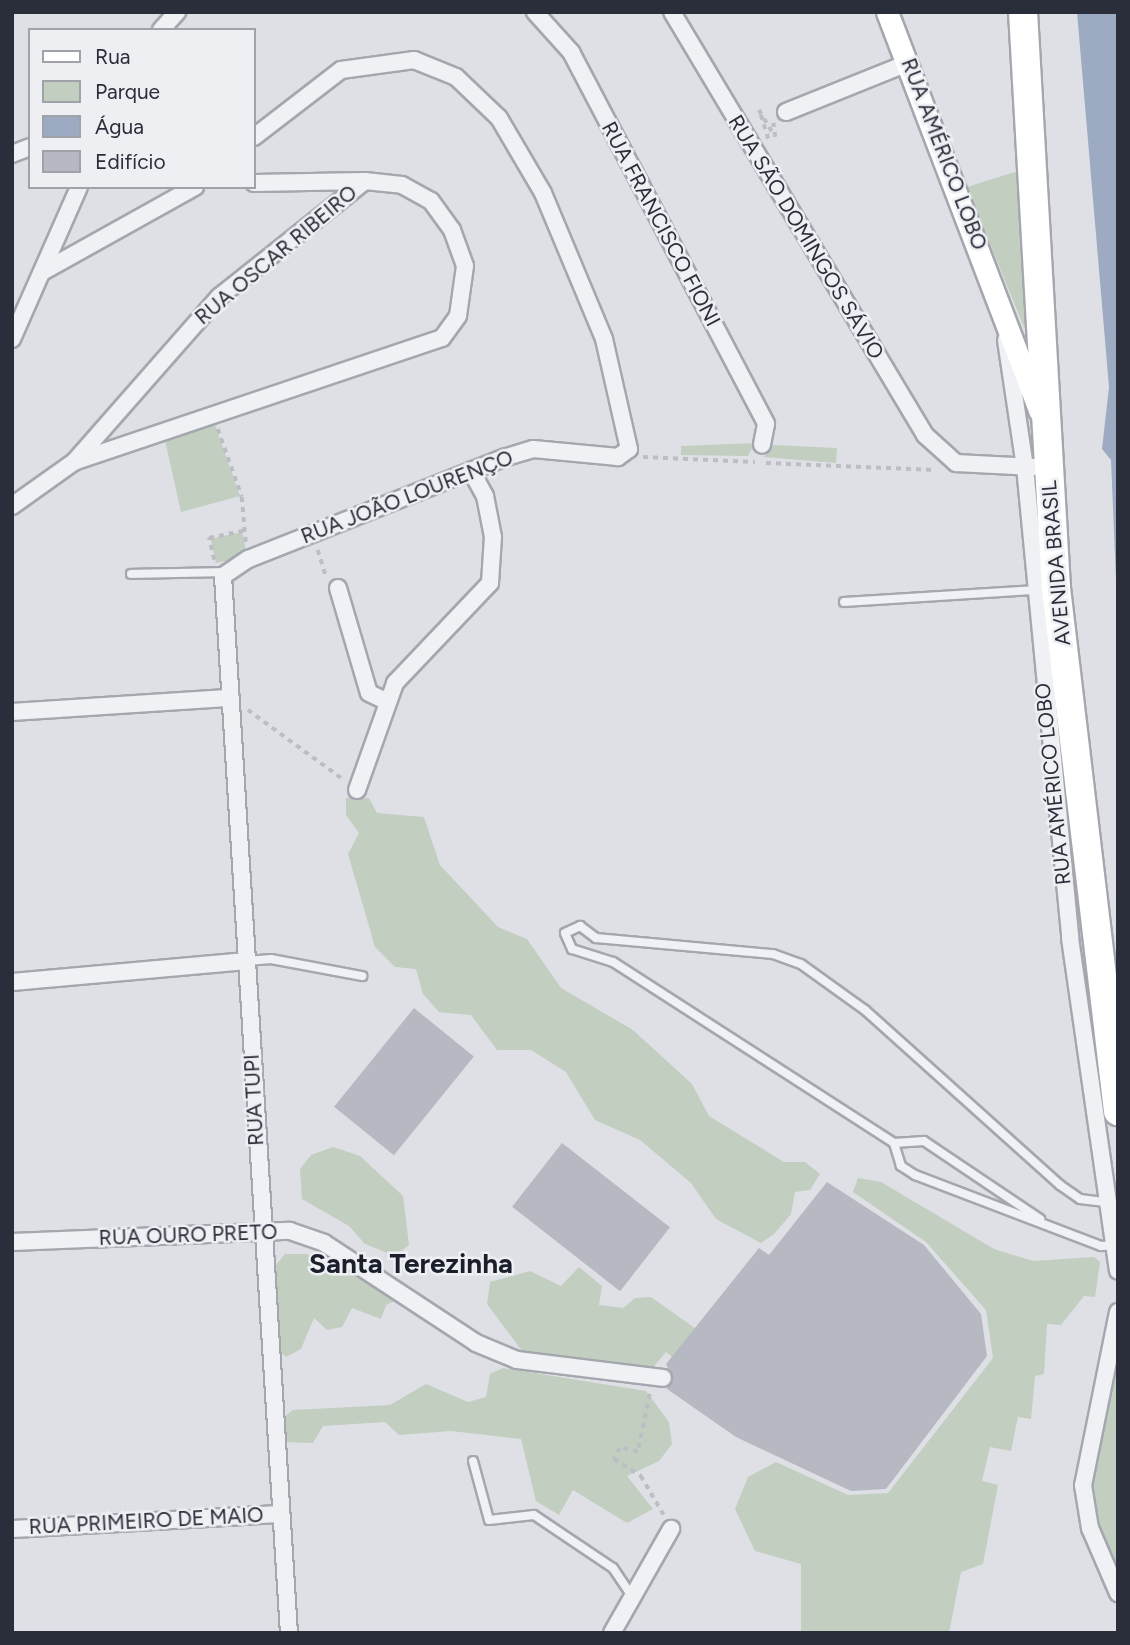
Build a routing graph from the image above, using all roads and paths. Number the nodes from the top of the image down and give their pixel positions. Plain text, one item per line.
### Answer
1 (177, 12) edge
2 (535, 12) edge
3 (672, 12) edge
4 (887, 12) edge
5 (1023, 12) edge
6 (163, 28) edge
7 (908, 62) junction
8 (767, 106) dead end
9 (786, 113) dead end
10 (256, 135) edge
11 (762, 143) dead end
12 (365, 181) junction
13 (256, 183) edge
14 (78, 189) edge
15 (191, 189) edge
16 (44, 271) junction
17 (999, 296) junction
18 (12, 339) edge
19 (212, 415) junction
20 (1045, 426) junction
21 (762, 445) dead end
22 (633, 453) junction
23 (74, 462) junction
24 (944, 463) junction
25 (1036, 467) junction
26 (471, 471) junction
27 (12, 506) edge
28 (243, 531) junction
29 (312, 534) junction
30 (247, 548) dead end
31 (222, 568) junction
32 (131, 574) dead end
33 (338, 588) joint
34 (1046, 589) junction
35 (844, 602) dead end
36 (231, 698) junction
37 (384, 700) junction
38 (12, 712) edge
39 (356, 790) joint
40 (247, 961) junction
41 (362, 976) dead end
42 (12, 982) edge
43 (1118, 1111) edge
44 (894, 1143) junction
45 (1112, 1205) edge
46 (1051, 1227) junction
47 (261, 1231) junction
48 (12, 1242) edge
49 (1116, 1245) edge
50 (1118, 1271) edge
51 (1118, 1312) edge
52 (658, 1378) joint
53 (473, 1461) dead end
54 (280, 1514) junction
55 (12, 1529) edge
56 (671, 1529) joint
57 (1118, 1593) edge
58 (632, 1597) junction
59 (289, 1633) edge
60 (612, 1633) edge

1 - 6 street
2 - 21 street, RUA FRANCISCO FIONI
3 - 24 street, RUA SÃO DOMINGOS SÁVIO
4 - 7 main road, RUA AMÉRICO LOBO
5 - 20 highway, AVENIDA BRASIL
7 - 9 street
7 - 17 main road, RUA AMÉRICO LOBO
8 - 11 path
10 - 22 street
12 - 13 street, RUA OSCAR RIBEIRO
12 - 19 street
12 - 23 street, RUA OSCAR RIBEIRO
14 - 16 street
15 - 16 street
16 - 18 street
17 - 20 main road, RUA AMÉRICO LOBO
17 - 25 street, RUA AMÉRICO LOBO
19 - 23 street
19 - 28 path
20 - 25 highway, AVENIDA BRASIL
22 - 24 path
22 - 26 street, RUA JOÃO LOURENÇO
23 - 27 street
24 - 25 street
25 - 34 highway, AVENIDA BRASIL
26 - 29 street, RUA JOÃO LOURENÇO
26 - 37 street
28 - 30 path
28 - 31 path
29 - 31 street, RUA JOÃO LOURENÇO
29 - 33 path
31 - 32 lane
31 - 36 street, RUA TUPI
33 - 37 street
34 - 35 lane
34 - 43 highway, AVENIDA BRASIL
34 - 45 street, RUA AMÉRICO LOBO
36 - 38 street
36 - 39 path
36 - 40 street, RUA TUPI
37 - 39 street
40 - 41 lane
40 - 42 street
40 - 47 street, RUA TUPI
44 - 45 lane
44 - 46 lane
44 - 46 lane
45 - 49 street, RUA AMÉRICO LOBO
46 - 49 lane
47 - 48 street, RUA OURO PRETO
47 - 52 street, RUA OURO PRETO
47 - 54 street, RUA TUPI
49 - 50 street, RUA AMÉRICO LOBO
51 - 57 street
52 - 56 path
53 - 58 lane
54 - 55 street, RUA PRIMEIRO DE MAIO
54 - 59 street, RUA TUPI
56 - 58 street
58 - 60 street

